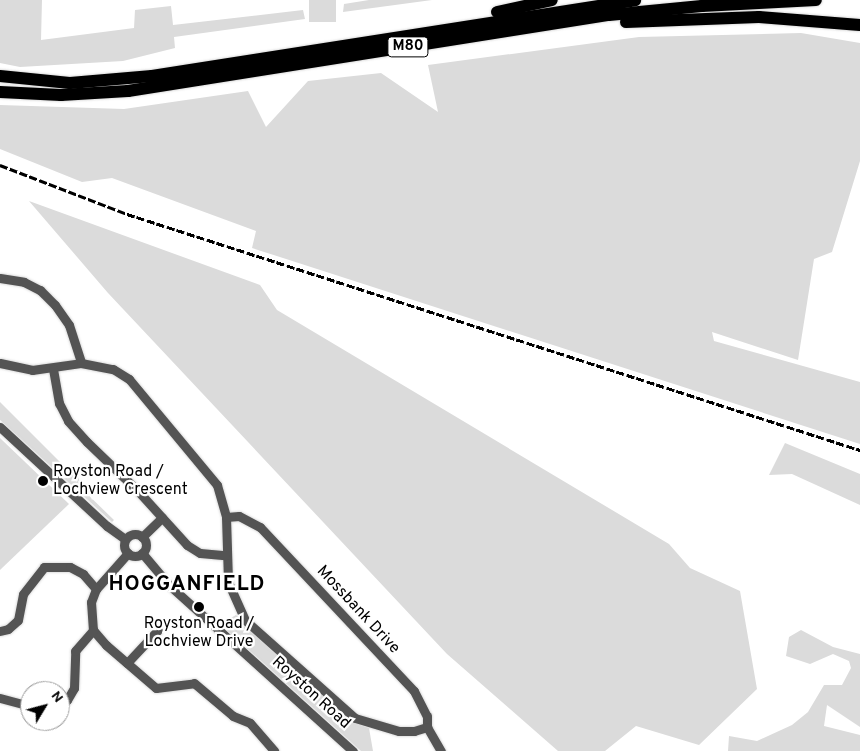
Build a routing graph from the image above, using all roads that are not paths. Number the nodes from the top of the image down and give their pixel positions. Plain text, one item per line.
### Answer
1 (552, 0) edge
2 (635, 0) edge
3 (816, 0) edge
4 (860, 25) edge
5 (392, 37) junction
6 (451, 40) junction
7 (0, 76) edge
8 (0, 92) edge
9 (0, 278) edge
10 (0, 363) edge
11 (81, 363) junction
12 (53, 369) junction
13 (0, 427) edge
14 (226, 517) junction
15 (162, 518) junction
16 (142, 537) junction
17 (125, 539) junction
18 (128, 553) junction
19 (142, 553) junction
20 (226, 555) junction
21 (96, 589) junction
22 (93, 630) junction
23 (158, 630) dead end
24 (0, 631) edge
25 (127, 663) junction
26 (70, 696) edge
27 (0, 698) edge
28 (20, 703) edge
29 (427, 727) junction
30 (274, 751) edge
31 (353, 751) edge
32 (441, 751) edge

1 - 5 highway
2 - 5 highway, M80
3 - 6 highway, M80
4 - 6 highway
5 - 7 highway, M80
6 - 8 highway, M80
9 - 11 street
10 - 12 street
11 - 12 street
11 - 14 street
12 - 15 street
13 - 17 street
14 - 20 street
14 - 29 street, Mossbank Drive
15 - 16 street
15 - 20 street
16 - 17 street
16 - 19 street
17 - 18 street
18 - 19 street
18 - 21 street
19 - 31 street, Royston Road
20 - 29 street
21 - 22 street
21 - 24 street
22 - 25 street
22 - 26 street
23 - 25 street
25 - 30 street
27 - 28 street
29 - 32 street, Mossbank Drive

